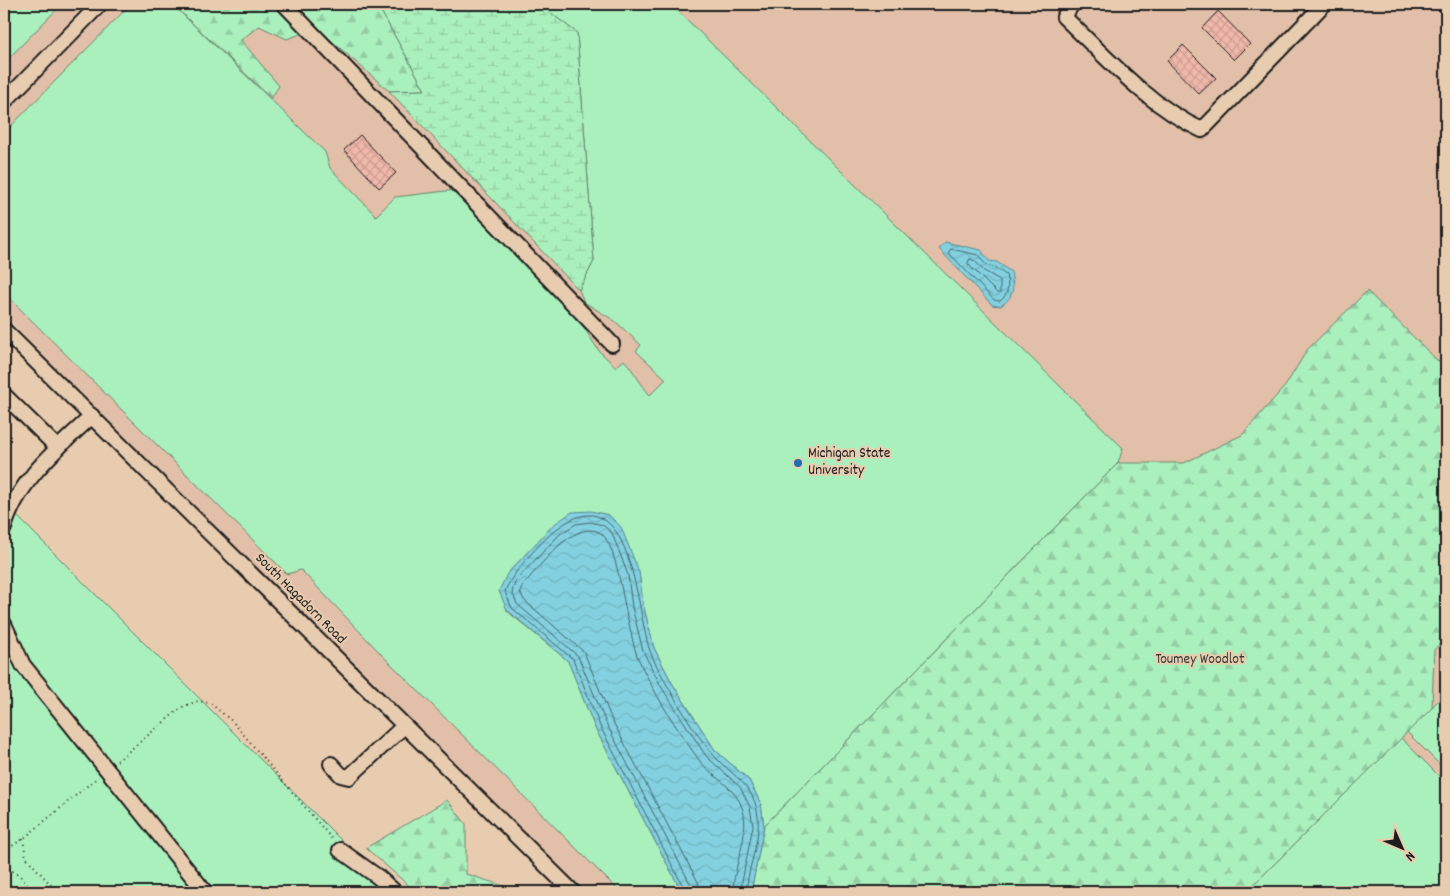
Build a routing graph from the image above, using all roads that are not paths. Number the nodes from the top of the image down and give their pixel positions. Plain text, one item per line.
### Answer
1 (100, 4) edge
2 (284, 4) edge
3 (1072, 4) edge
4 (1324, 4) edge
5 (4, 102) edge
6 (4, 330) edge
7 (612, 344) dead end
8 (4, 395) edge
9 (92, 416) junction
10 (58, 448) junction
11 (4, 528) edge
12 (4, 624) edge
13 (404, 726) junction
14 (331, 764) dead end
15 (340, 850) road end
16 (204, 892) edge
17 (395, 892) edge
18 (573, 892) edge

1 - 5 street
2 - 7 street
3 - 4 street
6 - 9 street, South Hagadorn Road
8 - 10 street
9 - 10 street
9 - 13 street, South Hagadorn Road
10 - 11 street
12 - 16 street
13 - 14 street
13 - 18 street, South Hagadorn Road
15 - 17 street

